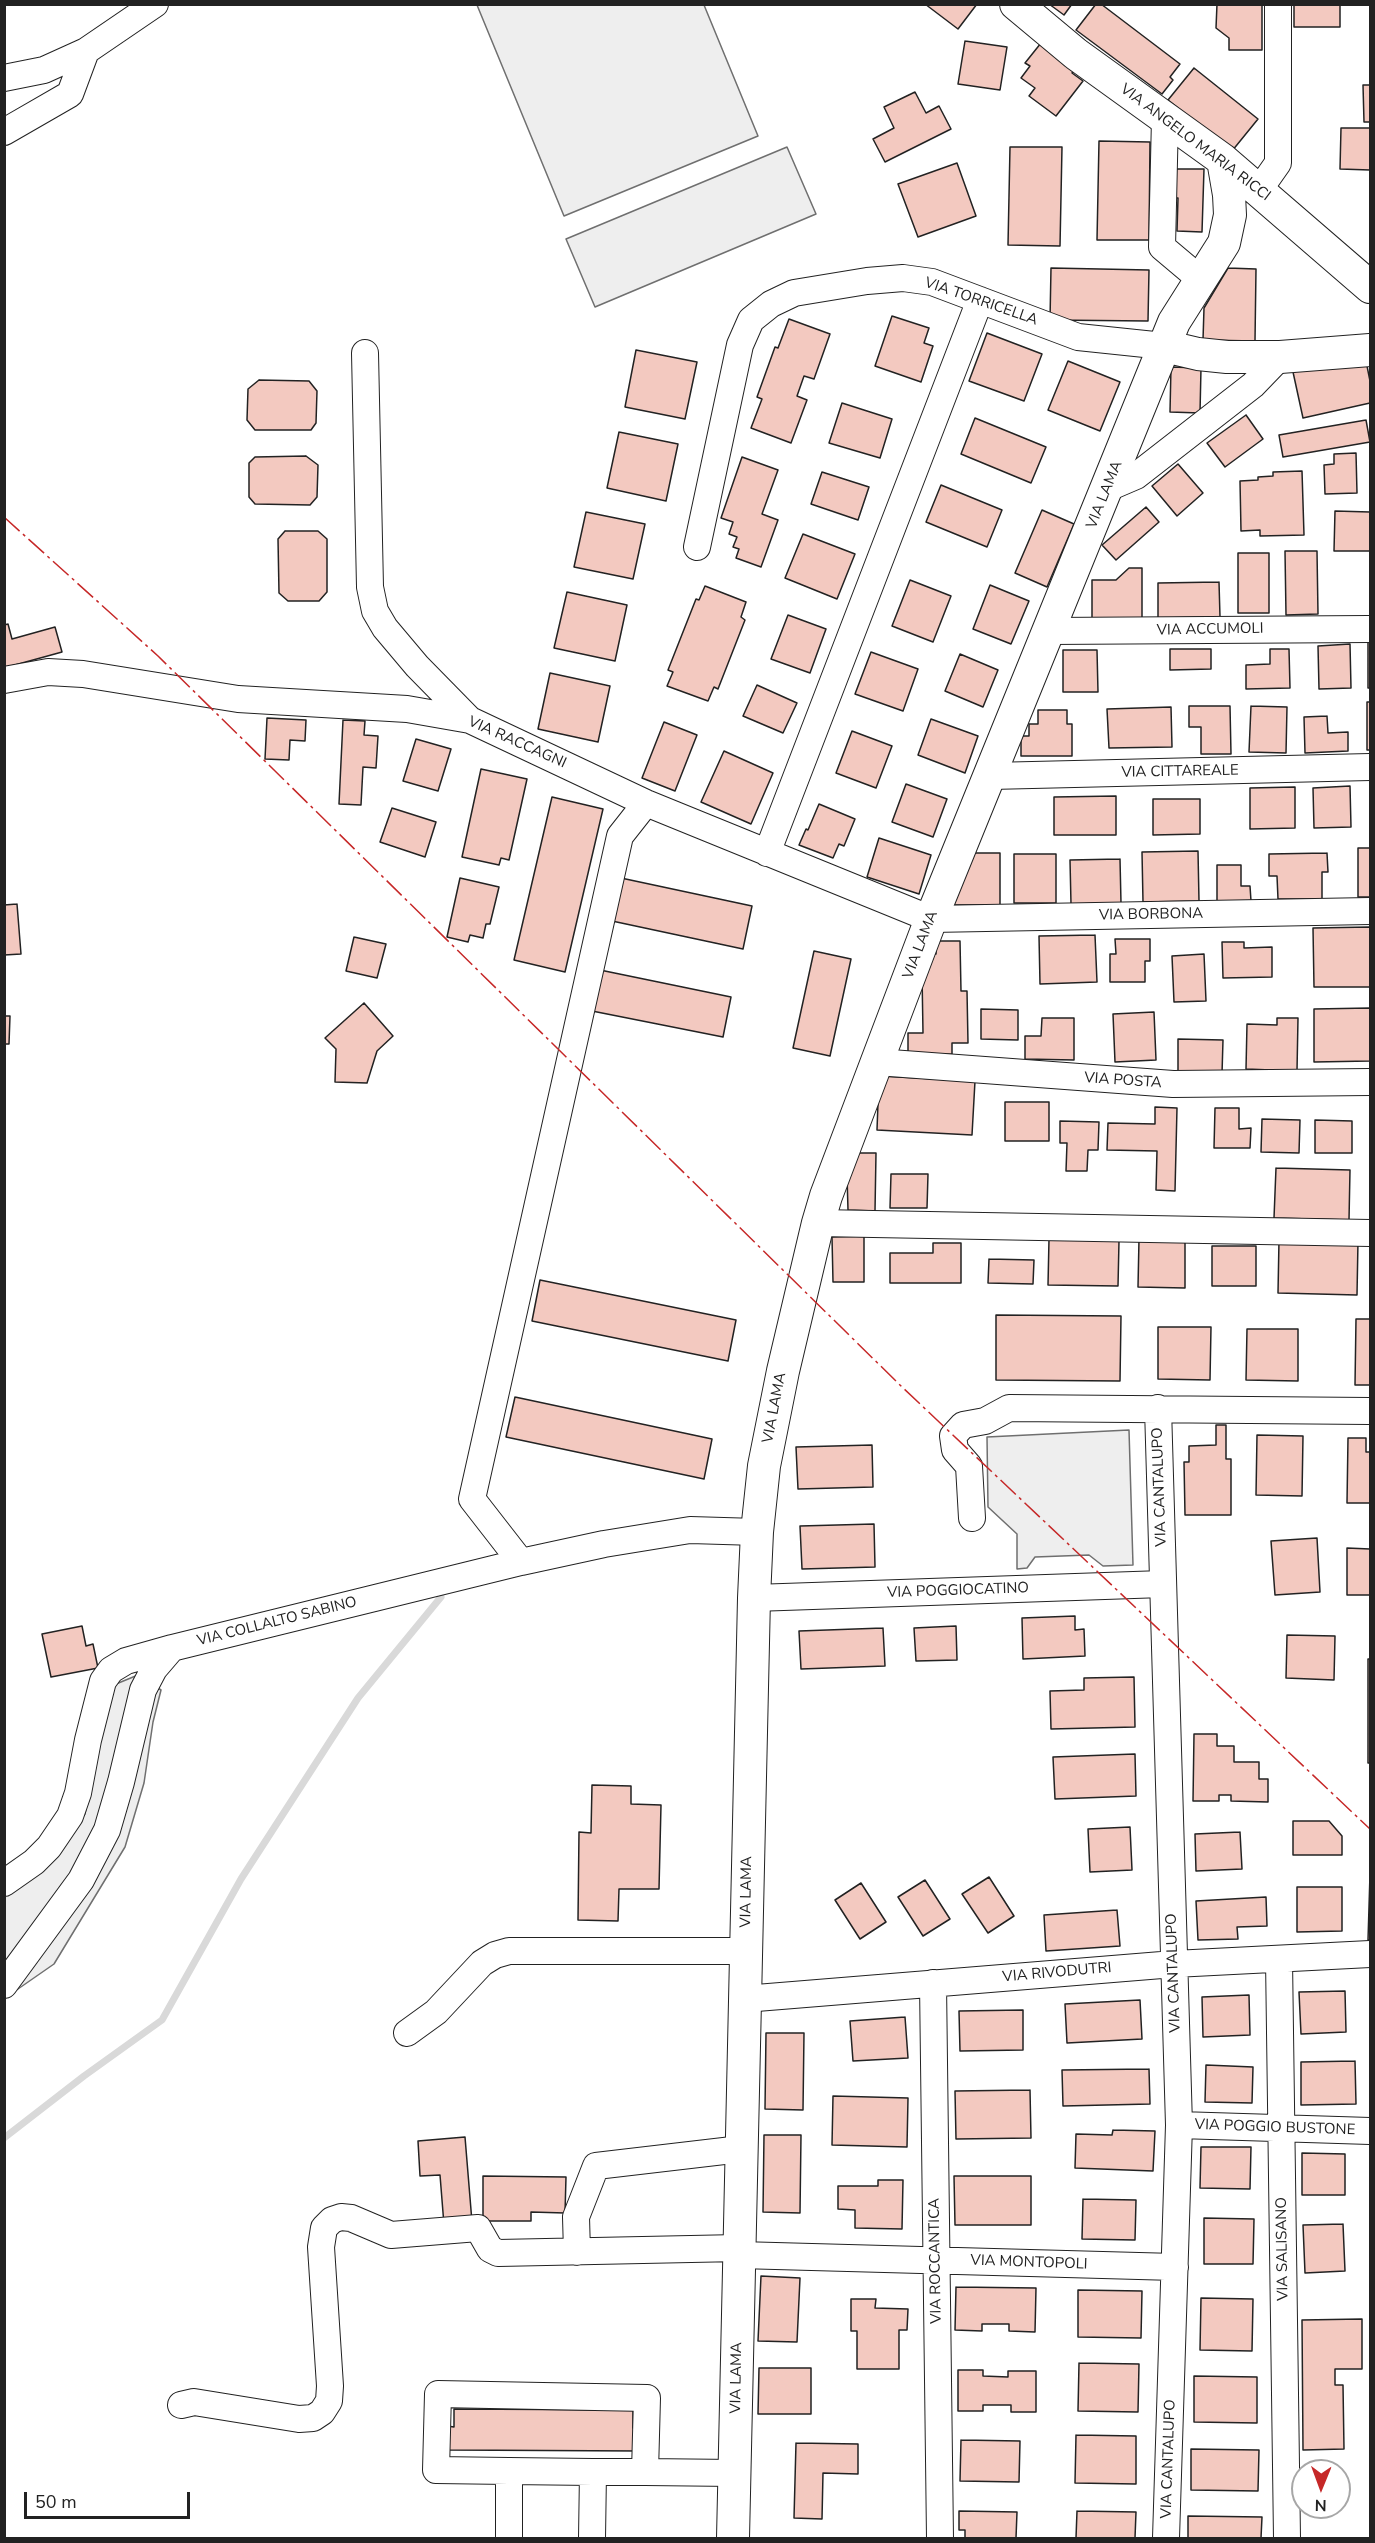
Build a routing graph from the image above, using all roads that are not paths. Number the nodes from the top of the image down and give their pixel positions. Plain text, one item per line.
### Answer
1 (155, 4) edge
2 (1016, 4) edge
3 (1278, 4) edge
4 (86, 51) junction
5 (4, 78) edge
6 (1165, 118) junction
7 (4, 132) edge
8 (1223, 160) junction
9 (1270, 199) junction
10 (1224, 243) junction
11 (1200, 279) junction
12 (1371, 287) edge
13 (980, 300) junction
14 (1164, 346) junction
15 (1371, 350) edge
16 (365, 353) dead end
17 (1280, 357) junction
18 (1108, 488) junction
19 (697, 547) dead end
20 (1371, 629) edge
21 (1049, 632) junction
22 (4, 680) edge
23 (470, 720) junction
24 (1371, 767) edge
25 (990, 776) junction
26 (646, 803) junction
27 (767, 853) junction
28 (1371, 911) edge
29 (931, 919) junction
30 (877, 1062) junction
31 (1371, 1083) edge
32 (818, 1223) junction
33 (1371, 1233) edge
34 (1158, 1408) junction
35 (1371, 1411) edge
36 (972, 1518) dead end
37 (757, 1532) junction
38 (521, 1562) junction
39 (1163, 1584) junction
40 (754, 1598) junction
41 (172, 1648) junction
42 (4, 1883) edge
43 (745, 1952) junction
44 (1371, 1954) edge
45 (1279, 1959) junction
46 (1174, 1964) junction
47 (933, 1983) junction
48 (4, 1986) edge
49 (744, 1999) junction
50 (407, 2033) dead end
51 (1179, 2125) junction
52 (1281, 2128) junction
53 (1371, 2131) edge
54 (741, 2149) junction
55 (577, 2252) junction
56 (739, 2252) junction
57 (936, 2260) junction
58 (1175, 2267) junction
59 (181, 2405) dead end
60 (509, 2470) junction
61 (593, 2472) junction
62 (645, 2472) junction
63 (735, 2473) junction
64 (509, 2538) edge
65 (592, 2538) edge
66 (734, 2538) edge
67 (940, 2538) edge
68 (1166, 2538) edge
69 (1287, 2538) edge

1 - 4 street
2 - 6 main road, VIA ANGELO MARIA RICCI
3 - 9 street
4 - 5 street
4 - 7 street
6 - 8 main road, VIA ANGELO MARIA RICCI
6 - 11 street
8 - 9 main road, VIA ANGELO MARIA RICCI
8 - 10 main road, VIA LAMA
9 - 10 main road
9 - 12 main road, VIA ANGELO MARIA RICCI
10 - 11 main road, VIA LAMA
11 - 14 main road, VIA LAMA
13 - 14 street, VIA TORRICELLA
13 - 19 street, VIA TORRICELLA
13 - 27 street
14 - 17 main road
14 - 18 main road, VIA LAMA
15 - 17 main road
16 - 23 street
17 - 18 street
18 - 21 main road, VIA LAMA
20 - 21 street, VIA ACCUMOLI
21 - 25 main road, VIA LAMA
22 - 23 street, VIA RACCAGNI
23 - 26 street, VIA RACCAGNI
24 - 25 street, VIA CITTAREALE
25 - 29 main road, VIA LAMA
26 - 27 street, VIA RACCAGNI
26 - 38 street
27 - 29 street, VIA RACCAGNI
28 - 29 street, VIA BORBONA
29 - 30 main road, VIA LAMA
30 - 31 street, VIA POSTA
30 - 32 main road, VIA LAMA
32 - 33 street
32 - 37 main road, VIA LAMA
34 - 35 street, VIA CANTALUPO
34 - 36 street, VIA CANTALUPO
34 - 39 street, VIA CANTALUPO
37 - 38 street, VIA COLLALTO SABINO
37 - 40 main road, VIA LAMA
38 - 41 street, VIA COLLALTO SABINO
39 - 40 street, VIA POGGIOCATINO
39 - 46 street, VIA CANTALUPO
40 - 43 main road, VIA LAMA
41 - 42 street, VIA COLLALTO SABINO
41 - 48 street
43 - 49 main road, VIA LAMA
43 - 50 street
44 - 45 street, VIA RIVODUTRI
45 - 46 street, VIA RIVODUTRI
45 - 52 street, VIA SALISANO
46 - 47 street, VIA RIVODUTRI
46 - 51 street, VIA CANTALUPO
47 - 49 street, VIA RIVODUTRI
47 - 57 street, VIA ROCCANTICA
49 - 54 main road, VIA LAMA
51 - 52 street, VIA POGGIO BUSTONE
51 - 58 street, VIA CANTALUPO
52 - 53 street, VIA POGGIO BUSTONE
52 - 69 street, VIA SALISANO
54 - 55 street
54 - 56 main road, VIA LAMA
55 - 56 street, VIA MONTOPOLI
55 - 59 street, VIA MONTOPOLI
56 - 57 street, VIA MONTOPOLI
56 - 63 main road, VIA LAMA
57 - 58 street, VIA MONTOPOLI
57 - 67 street, VIA ROCCANTICA
58 - 68 street, VIA CANTALUPO
60 - 61 street
60 - 62 street
60 - 64 street
61 - 62 street
61 - 65 street
62 - 63 street
63 - 66 main road, VIA LAMA

